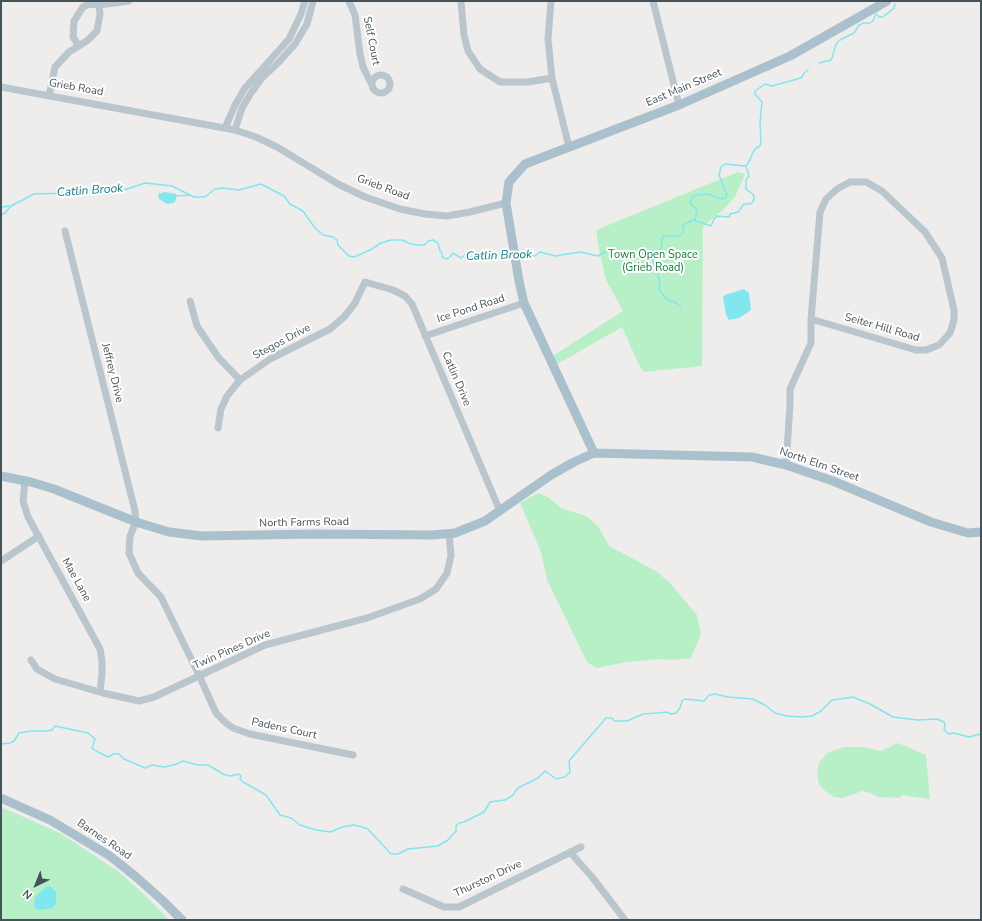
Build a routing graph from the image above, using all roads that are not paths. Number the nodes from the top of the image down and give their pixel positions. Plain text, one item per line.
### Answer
1 (128, 1) edge
2 (305, 1) edge
3 (312, 1) edge
4 (349, 1) edge
5 (461, 1) edge
6 (551, 1) edge
7 (653, 1) edge
8 (887, 1) edge
9 (99, 5) junction
10 (79, 46) junction
11 (552, 78) junction
12 (372, 85) dead end
13 (1, 87) edge
14 (50, 96) junction
15 (679, 105) junction
16 (225, 128) junction
17 (235, 130) junction
18 (569, 147) junction
19 (506, 203) junction
20 (64, 231) dead end
21 (365, 282) joint
22 (190, 301) dead end
23 (524, 303) junction
24 (811, 319) junction
25 (425, 336) junction
26 (240, 380) junction
27 (218, 428) dead end
28 (594, 453) junction
29 (786, 465) junction
30 (1, 476) edge
31 (25, 481) junction
32 (500, 511) junction
33 (136, 522) junction
34 (981, 532) edge
35 (449, 533) junction
36 (39, 536) junction
37 (1, 561) edge
38 (31, 660) dead end
39 (199, 676) junction
40 (100, 692) junction
41 (353, 755) dead end
42 (1, 798) edge
43 (581, 847) dead end
44 (570, 852) junction
45 (403, 889) dead end
46 (182, 920) edge
47 (624, 920) edge

1 - 9 street
2 - 16 street
3 - 17 street
4 - 12 street, Self Court
5 - 11 street
6 - 11 street
7 - 15 street
8 - 15 main road, East Main Street
9 - 10 street
9 - 10 street
10 - 14 street
11 - 18 street
13 - 14 street, Grieb Road
14 - 16 street, Grieb Road
15 - 18 main road, East Main Street
16 - 17 street, Grieb Road
17 - 19 street, Grieb Road
18 - 19 main road, East Main Street
19 - 23 main road
20 - 33 street, Jeffrey Drive
21 - 25 street, Catlin Drive
21 - 26 street, Stegos Drive
22 - 26 street
23 - 25 street, Ice Pond Road
23 - 28 main road
24 - 24 street, Seiter Hill Road
24 - 29 street, Seiter Hill Road
25 - 32 street, Catlin Drive
26 - 27 street, Stegos Drive
28 - 29 main road, North Elm Street
28 - 32 main road, North Farms Road
29 - 34 main road, North Elm Street
30 - 31 main road, North Farms Road
31 - 33 main road, North Farms Road
31 - 36 street, Mae Lane
32 - 35 main road, North Farms Road
33 - 35 main road, North Farms Road
33 - 39 street, Padens Court
35 - 39 street, Twin Pines Drive
36 - 37 street
36 - 40 street, Mae Lane
38 - 40 street, Twin Pines Drive
39 - 40 street, Twin Pines Drive
39 - 41 street, Padens Court
42 - 46 main road, Barnes Road
43 - 44 street, Thurston Drive
44 - 45 street, Thurston Drive
44 - 47 street

